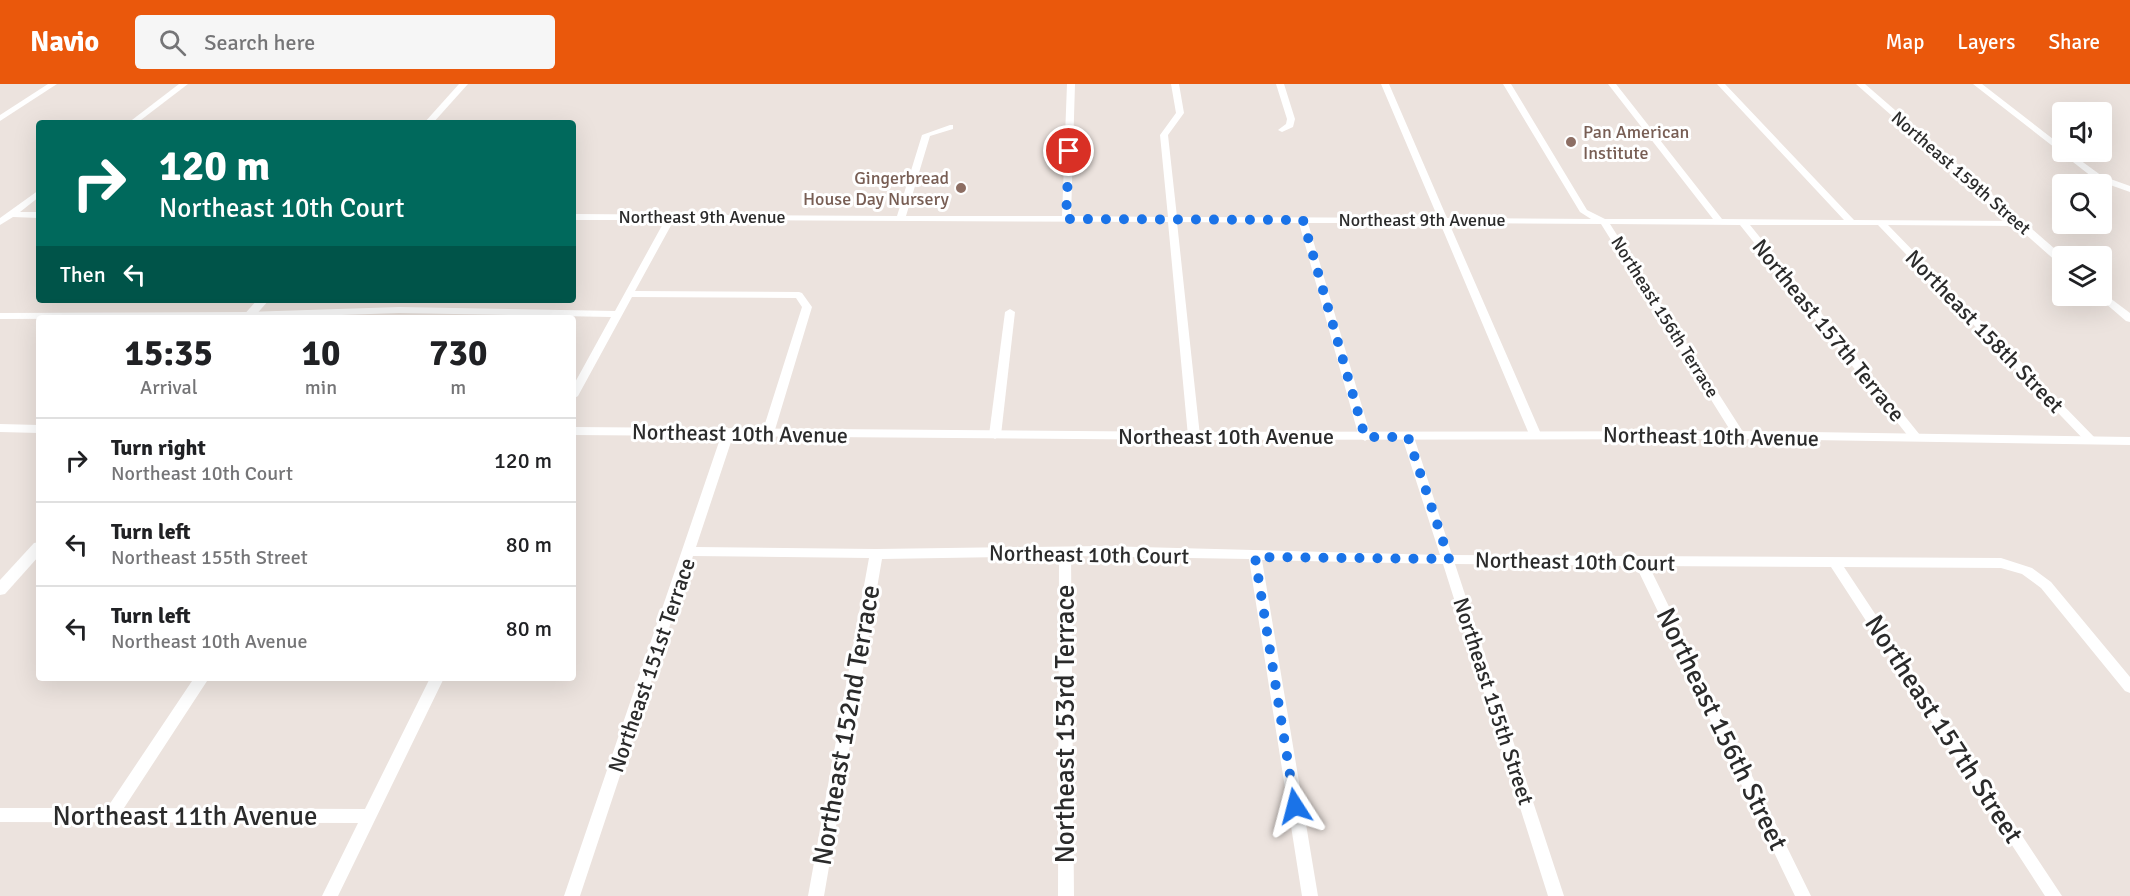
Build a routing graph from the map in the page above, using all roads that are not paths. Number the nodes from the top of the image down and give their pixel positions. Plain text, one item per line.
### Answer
1 (53, 84) edge
2 (184, 84) edge
3 (464, 84) edge
4 (1071, 84) edge
5 (1175, 84) edge
6 (1280, 84) edge
7 (1385, 84) edge
8 (1507, 84) edge
9 (1612, 84) edge
10 (1721, 84) edge
11 (1860, 84) edge
12 (1977, 84) edge
13 (0, 119) edge
14 (136, 120) edge
15 (431, 120) edge
16 (950, 127) dead end
17 (1282, 130) dead end
18 (2052, 142) edge
19 (2078, 162) edge
20 (2130, 189) edge
21 (36, 194) edge
22 (10, 214) junction
23 (36, 215) edge
24 (901, 216) junction
25 (576, 217) edge
26 (671, 217) junction
27 (1066, 219) junction
28 (1172, 219) junction
29 (1303, 220) junction
30 (1443, 220) junction
31 (1603, 221) junction
32 (1719, 221) junction
33 (1742, 221) junction
34 (0, 222) edge
35 (1851, 222) junction
36 (1880, 222) junction
37 (2019, 223) junction
38 (2052, 252) edge
39 (631, 294) junction
40 (260, 303) edge
41 (2112, 304) edge
42 (1010, 312) dead end
43 (619, 314) junction
44 (249, 315) edge
45 (273, 315) edge
46 (0, 316) edge
47 (36, 316) edge
48 (2130, 320) edge
49 (576, 391) edge
50 (0, 428) edge
51 (36, 429) edge
52 (576, 431) edge
53 (728, 433) junction
54 (768, 433) junction
55 (1535, 434) junction
56 (995, 435) junction
57 (1739, 435) junction
58 (1194, 436) junction
59 (1365, 437) junction
60 (1408, 437) junction
61 (1916, 438) junction
62 (2091, 440) junction
63 (2130, 441) edge
64 (36, 550) edge
65 (689, 552) junction
66 (1065, 552) junction
67 (876, 554) junction
68 (1255, 557) junction
69 (1449, 559) junction
70 (1641, 562) junction
71 (1835, 563) junction
72 (2, 586) edge
73 (200, 681) edge
74 (436, 681) edge
75 (2130, 687) edge
76 (0, 815) edge
77 (111, 815) junction
78 (369, 816) junction
79 (330, 896) edge
80 (572, 896) edge
81 (816, 896) edge
82 (1066, 896) edge
83 (1310, 896) edge
84 (1556, 896) edge
85 (1803, 896) edge
86 (2054, 896) edge

1 - 13 street
2 - 14 street
3 - 15 street
4 - 27 street
5 - 28 street
6 - 17 street
7 - 30 street
8 - 31 street, Northeast 156th Terrace
9 - 32 street
10 - 35 street
11 - 37 street, Northeast 159th Street
12 - 18 street
16 - 24 street
19 - 20 street
21 - 22 street
22 - 23 street
22 - 34 street
24 - 26 street, Northeast 9th Avenue
24 - 27 street, Northeast 9th Avenue
25 - 26 street, Northeast 9th Avenue
26 - 39 street
27 - 28 street, Northeast 9th Avenue
28 - 29 street, Northeast 9th Avenue
28 - 58 street
29 - 30 street, Northeast 9th Avenue
29 - 59 street
30 - 31 street, Northeast 9th Avenue
30 - 55 street
31 - 32 street, Northeast 9th Avenue
31 - 57 street, Northeast 156th Terrace
32 - 33 street, Northeast 9th Avenue
33 - 35 street, Northeast 9th Avenue
33 - 61 street, Northeast 157th Terrace
35 - 36 street, Northeast 9th Avenue
36 - 37 street, Northeast 9th Avenue
36 - 62 street, Northeast 158th Street
37 - 38 street, Northeast 159th Street
39 - 43 street
39 - 54 street
40 - 44 street
41 - 48 street
42 - 56 street
43 - 45 street
43 - 49 street
46 - 47 street
50 - 51 street
52 - 53 street, Northeast 10th Avenue
53 - 54 street, Northeast 10th Avenue
53 - 65 street, Northeast 151st Terrace
54 - 56 street, Northeast 10th Avenue
55 - 57 street, Northeast 10th Avenue
55 - 60 street, Northeast 10th Avenue
56 - 58 street, Northeast 10th Avenue
57 - 61 street, Northeast 10th Avenue
58 - 59 street, Northeast 10th Avenue
59 - 60 street, Northeast 10th Avenue
60 - 69 street, Northeast 155th Street
61 - 62 street, Northeast 10th Avenue
62 - 63 street, Northeast 10th Avenue
64 - 72 street
65 - 67 street, Northeast 10th Court
65 - 80 street, Northeast 151st Terrace
66 - 67 street, Northeast 10th Court
66 - 68 street, Northeast 10th Court
66 - 82 street, Northeast 153rd Terrace
67 - 81 street, Northeast 152nd Terrace
68 - 69 street, Northeast 10th Court
68 - 83 street
69 - 70 street, Northeast 10th Court
69 - 84 street, Northeast 155th Street
70 - 71 street, Northeast 10th Court
70 - 85 street, Northeast 156th Street
71 - 75 street, Northeast 10th Court
71 - 86 street, Northeast 157th Street
73 - 77 street
74 - 78 street
76 - 77 street, Northeast 11th Avenue
77 - 78 street, Northeast 11th Avenue
78 - 79 street

